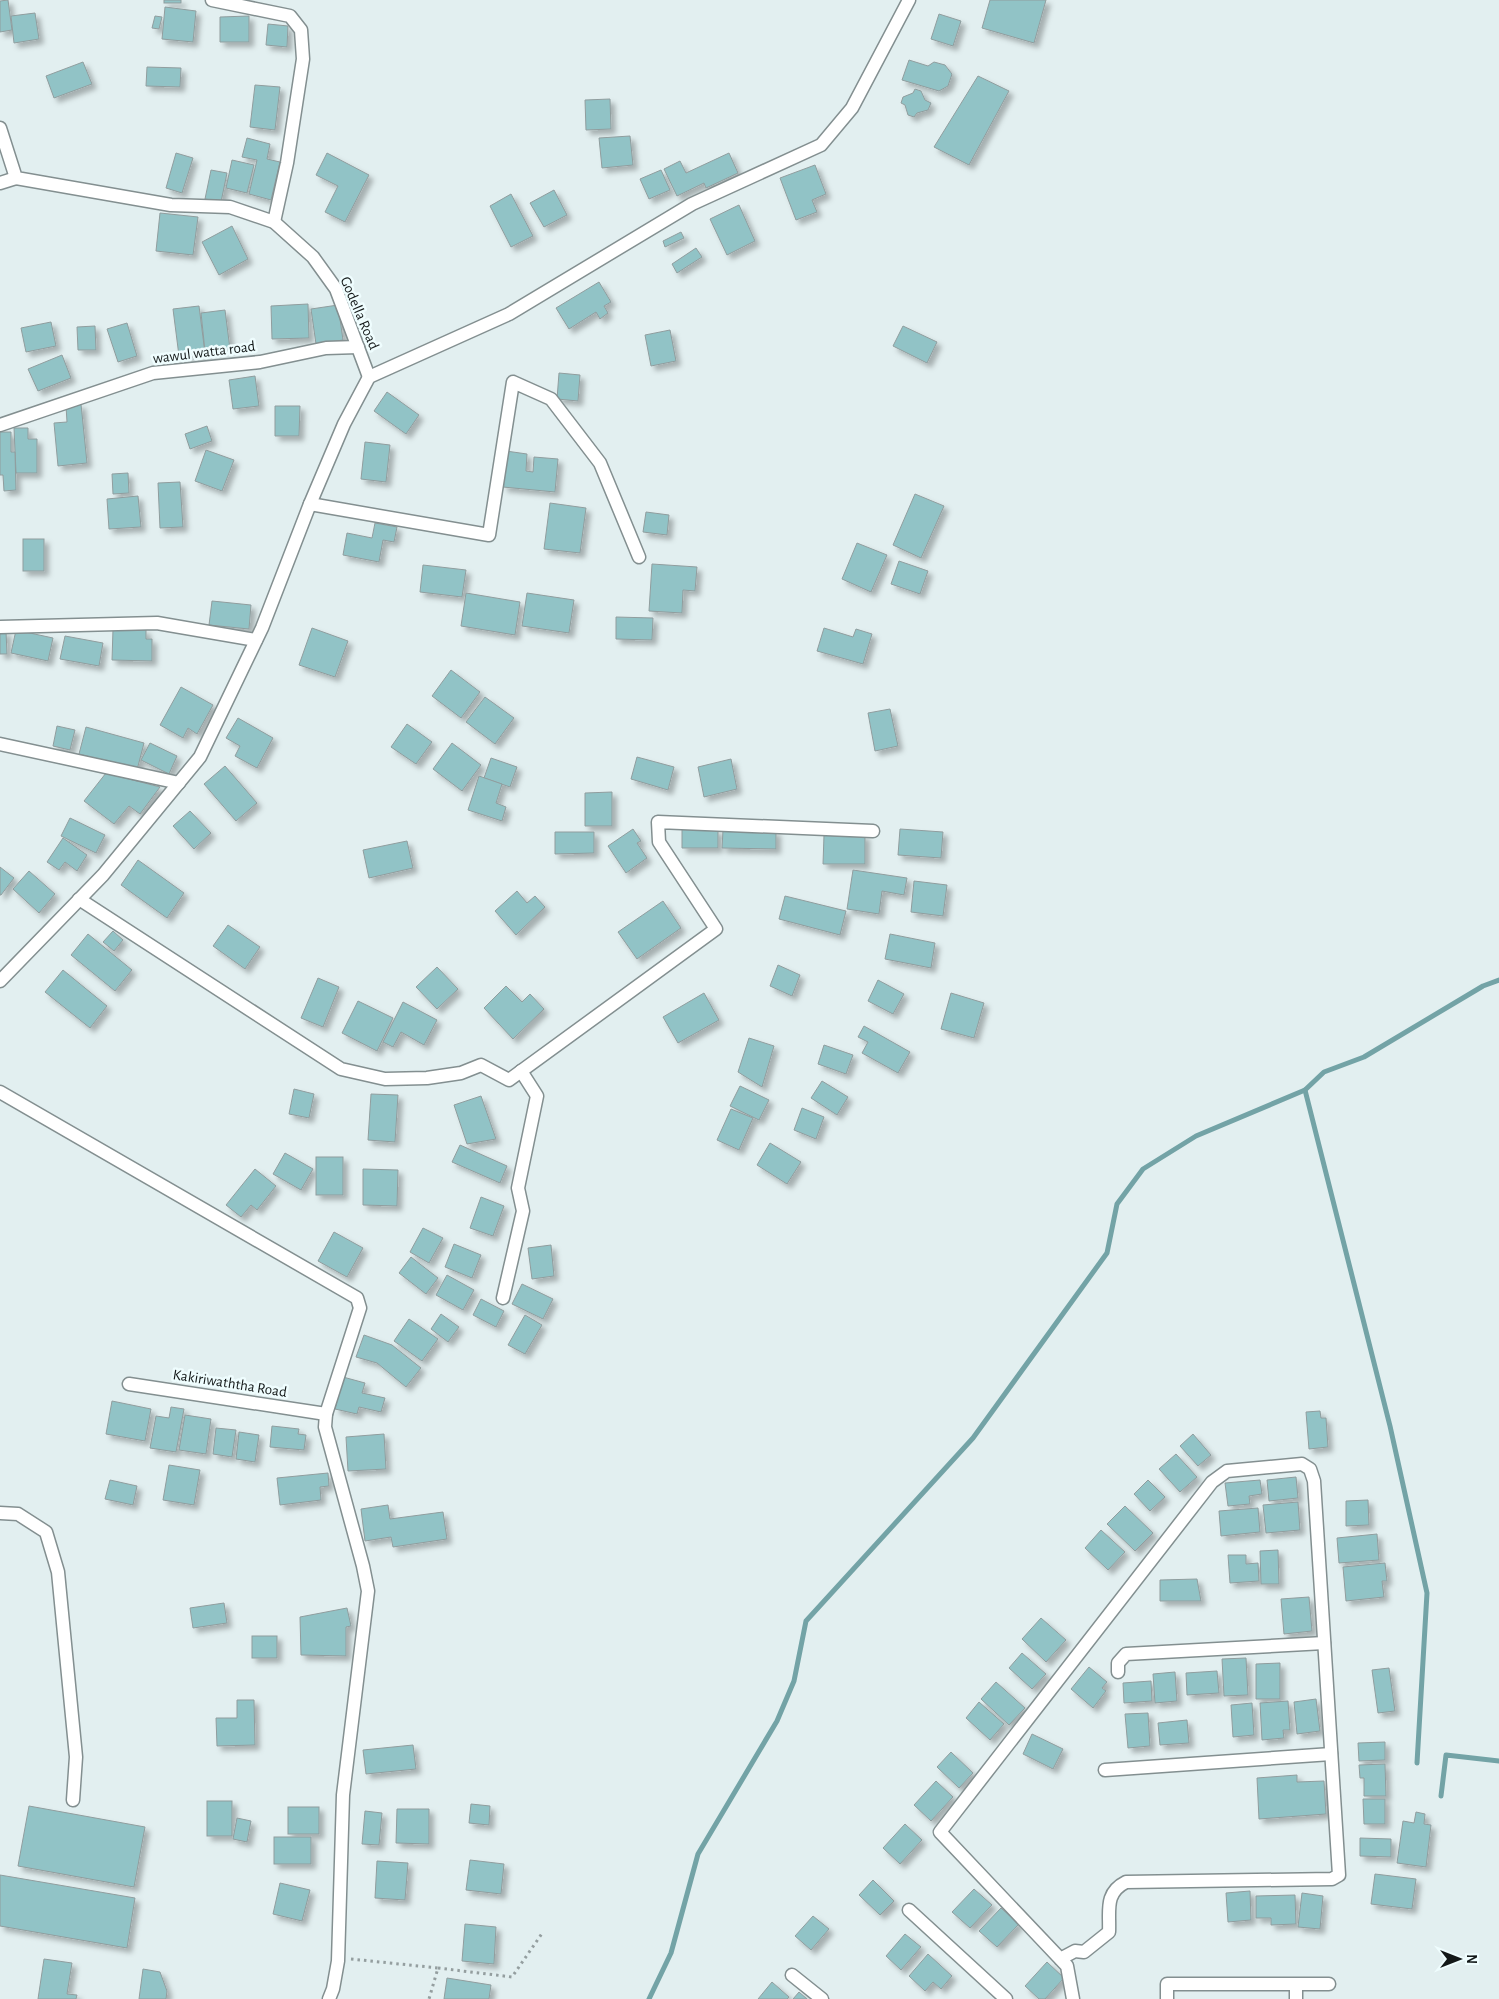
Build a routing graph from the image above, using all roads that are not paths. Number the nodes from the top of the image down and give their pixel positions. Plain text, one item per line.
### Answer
1 (212, 0) edge
2 (908, 0) edge
3 (0, 128) edge
4 (16, 178) junction
5 (0, 183) edge
6 (274, 222) junction
7 (358, 347) junction
8 (369, 377) junction
9 (0, 424) edge
10 (310, 504) junction
11 (639, 557) dead end
12 (0, 627) edge
13 (256, 640) junction
14 (0, 744) edge
15 (179, 783) junction
16 (873, 831) dead end
17 (80, 899) junction
18 (0, 981) edge
19 (521, 1070) junction
20 (0, 1092) edge
21 (503, 1298) dead end
22 (128, 1384) dead end
23 (326, 1414) junction
24 (0, 1513) edge
25 (1324, 1643) junction
26 (1118, 1672) dead end
27 (1331, 1754) junction
28 (1105, 1770) dead end
29 (73, 1800) dead end
30 (909, 1910) dead end
31 (1060, 1959) junction
32 (792, 1975) dead end
33 (1329, 1984) dead end
34 (1296, 1985) junction
35 (329, 1999) edge
36 (822, 1999) edge
37 (1006, 1999) edge
38 (1073, 1999) edge
39 (1167, 1999) edge
40 (1296, 1999) edge

1 - 6 street
2 - 8 street
3 - 4 street
4 - 5 street
4 - 6 street
6 - 7 street, Godella Road
7 - 8 street, Godella Road
7 - 9 street, wawul watta road
8 - 10 street
10 - 11 street
10 - 13 street
12 - 13 street
13 - 15 street
14 - 15 street
15 - 17 street
16 - 19 street
17 - 18 street
17 - 19 street
19 - 21 street
20 - 23 street
22 - 23 street, Kakiriwaththa Road
23 - 35 street
24 - 29 street
25 - 26 street
25 - 27 street
25 - 31 street
27 - 28 street
27 - 31 street
30 - 37 street
31 - 38 street
32 - 36 street
33 - 34 street
34 - 39 street
34 - 40 street

